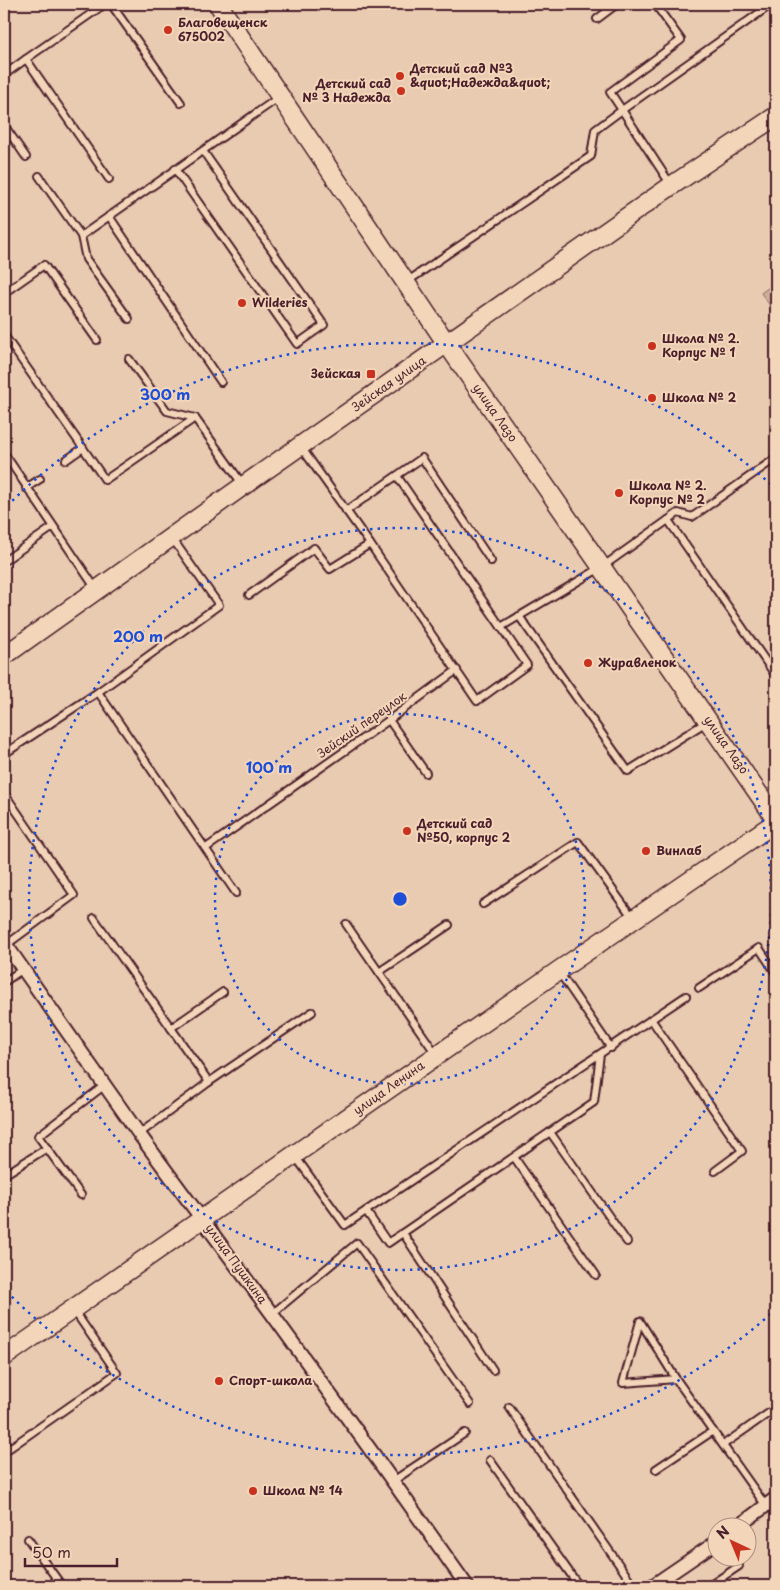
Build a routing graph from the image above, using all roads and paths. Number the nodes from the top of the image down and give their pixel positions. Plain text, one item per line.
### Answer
1 (105, 4) edge
2 (111, 4) edge
3 (218, 4) edge
4 (618, 4) edge
5 (655, 4) edge
6 (772, 4) edge
7 (597, 19) dead end
8 (26, 59) junction
9 (4, 75) edge
10 (280, 96) junction
11 (181, 102) dead end
12 (622, 110) junction
13 (776, 116) edge
14 (4, 125) edge
15 (203, 151) junction
16 (26, 157) dead end
17 (176, 169) junction
18 (39, 176) dead end
19 (109, 179) dead end
20 (671, 186) junction
21 (109, 216) junction
22 (81, 236) junction
23 (406, 282) junction
24 (4, 293) edge
25 (129, 319) dead end
26 (4, 335) edge
27 (97, 340) dead end
28 (447, 344) junction
29 (130, 359) dead end
30 (221, 382) dead end
31 (195, 418) junction
32 (300, 446) junction
33 (83, 448) junction
34 (4, 453) edge
35 (776, 458) edge
36 (66, 460) dead end
37 (398, 476) junction
38 (40, 479) dead end
39 (243, 486) junction
40 (26, 488) junction
41 (346, 511) junction
42 (668, 520) junction
43 (53, 527) junction
44 (171, 537) junction
45 (370, 544) junction
46 (4, 561) edge
47 (491, 561) dead end
48 (602, 567) junction
49 (96, 590) junction
50 (249, 595) dead end
51 (519, 616) junction
52 (500, 628) junction
53 (4, 656) edge
54 (457, 670) junction
55 (776, 676) edge
56 (98, 692) junction
57 (389, 720) junction
58 (709, 720) junction
59 (4, 754) edge
60 (426, 773) dead end
61 (4, 793) edge
62 (776, 820) edge
63 (206, 848) junction
64 (236, 893) dead end
65 (483, 904) dead end
66 (94, 918) dead end
67 (634, 919) junction
68 (346, 924) dead end
69 (449, 925) dead end
70 (5, 943) edge
71 (23, 969) junction
72 (558, 970) junction
73 (379, 972) junction
74 (776, 973) edge
75 (4, 982) edge
76 (699, 988) dead end
77 (223, 992) dead end
78 (686, 996) dead end
79 (312, 1012) dead end
80 (651, 1019) junction
81 (170, 1028) junction
82 (610, 1048) junction
83 (600, 1054) junction
84 (437, 1055) junction
85 (209, 1082) junction
86 (105, 1085) junction
87 (550, 1132) junction
88 (139, 1134) junction
89 (47, 1148) junction
90 (294, 1155) junction
91 (514, 1157) junction
92 (715, 1171) dead end
93 (4, 1175) edge
94 (81, 1195) dead end
95 (366, 1211) junction
96 (202, 1219) junction
97 (402, 1233) junction
98 (627, 1242) dead end
99 (596, 1275) dead end
100 (72, 1309) junction
101 (272, 1314) junction
102 (6, 1349) edge
103 (493, 1370) dead end
104 (676, 1379) junction
105 (470, 1404) dead end
106 (508, 1407) dead end
107 (776, 1408) edge
108 (713, 1432) junction
109 (465, 1433) dead end
110 (723, 1445) junction
111 (4, 1452) edge
112 (490, 1460) dead end
113 (656, 1470) dead end
114 (393, 1481) junction
115 (771, 1502) edge
116 (749, 1518) edge
117 (28, 1539) dead end
118 (708, 1548) edge
119 (736, 1568) edge
120 (4, 1581) edge
121 (8, 1586) edge
122 (62, 1586) edge
123 (467, 1586) edge
124 (579, 1586) edge
125 (634, 1586) edge
126 (652, 1586) edge
127 (709, 1586) edge

1 - 8 lane
2 - 11 lane
3 - 10 main road, улица Лазо
4 - 7 lane
5 - 12 lane
6 - 12 lane
8 - 9 lane
8 - 19 lane
10 - 15 lane
10 - 23 main road, улица Лазо
12 - 20 lane
12 - 23 lane
13 - 20 main road, Зейская улица
14 - 16 lane
15 - 17 lane
15 - 17 lane
17 - 21 lane
18 - 22 lane
20 - 28 main road, Зейская улица
21 - 22 lane
21 - 30 lane
22 - 25 lane
23 - 28 main road, улица Лазо
24 - 27 lane
26 - 33 lane
28 - 32 main road, Зейская улица
28 - 48 main road, улица Лазо
29 - 31 lane
31 - 33 lane
31 - 39 lane
32 - 39 main road, Зейская улица
32 - 41 lane
33 - 36 lane
34 - 40 lane
35 - 42 lane
37 - 41 lane
37 - 47 lane
37 - 52 lane
38 - 40 lane
39 - 44 main road, Зейская улица
40 - 43 lane
41 - 45 lane
42 - 48 lane
42 - 55 lane
43 - 46 lane
43 - 49 lane
44 - 49 main road, Зейская улица
44 - 56 lane
45 - 50 lane
45 - 54 lane
48 - 51 lane
48 - 58 main road, улица Лазо
49 - 53 main road, Зейская улица
51 - 52 lane
51 - 58 lane
52 - 54 lane
54 - 57 lane, Зейский переулок
56 - 59 lane
56 - 63 lane
57 - 60 lane
57 - 63 lane, Зейский переулок
58 - 62 main road, улица Лазо
61 - 70 lane
62 - 67 main road, улица Ленина
63 - 64 lane
65 - 67 lane
66 - 81 lane
67 - 72 main road, улица Ленина
68 - 73 lane
69 - 73 lane
70 - 71 street, улица Пушкина
71 - 75 lane
71 - 86 street, улица Пушкина
72 - 82 lane
72 - 84 main road, улица Ленина
73 - 84 lane
74 - 76 lane
77 - 81 lane
78 - 80 lane
79 - 85 lane
80 - 82 lane
80 - 92 lane
81 - 85 lane
82 - 83 lane
83 - 87 lane
83 - 95 lane
84 - 90 main road, улица Ленина
85 - 88 lane
86 - 88 street, улица Пушкина
86 - 89 lane
87 - 91 lane
87 - 98 lane
88 - 96 street, улица Пушкина
89 - 93 lane
89 - 94 lane
90 - 95 lane
90 - 96 main road, улица Ленина
91 - 97 lane
91 - 99 lane
95 - 97 lane
96 - 100 main road, улица Ленина
96 - 101 street, улица Пушкина
97 - 103 lane
100 - 102 main road, улица Ленина
100 - 111 lane
101 - 105 lane
101 - 114 street, улица Пушкина
104 - 104 lane
104 - 108 lane
106 - 125 lane
107 - 110 lane
108 - 110 lane
108 - 113 lane
109 - 114 lane
110 - 115 lane
112 - 124 lane
114 - 123 street, улица Пушкина
115 - 116 street
117 - 122 lane
118 - 126 street
119 - 127 lane
120 - 121 lane

